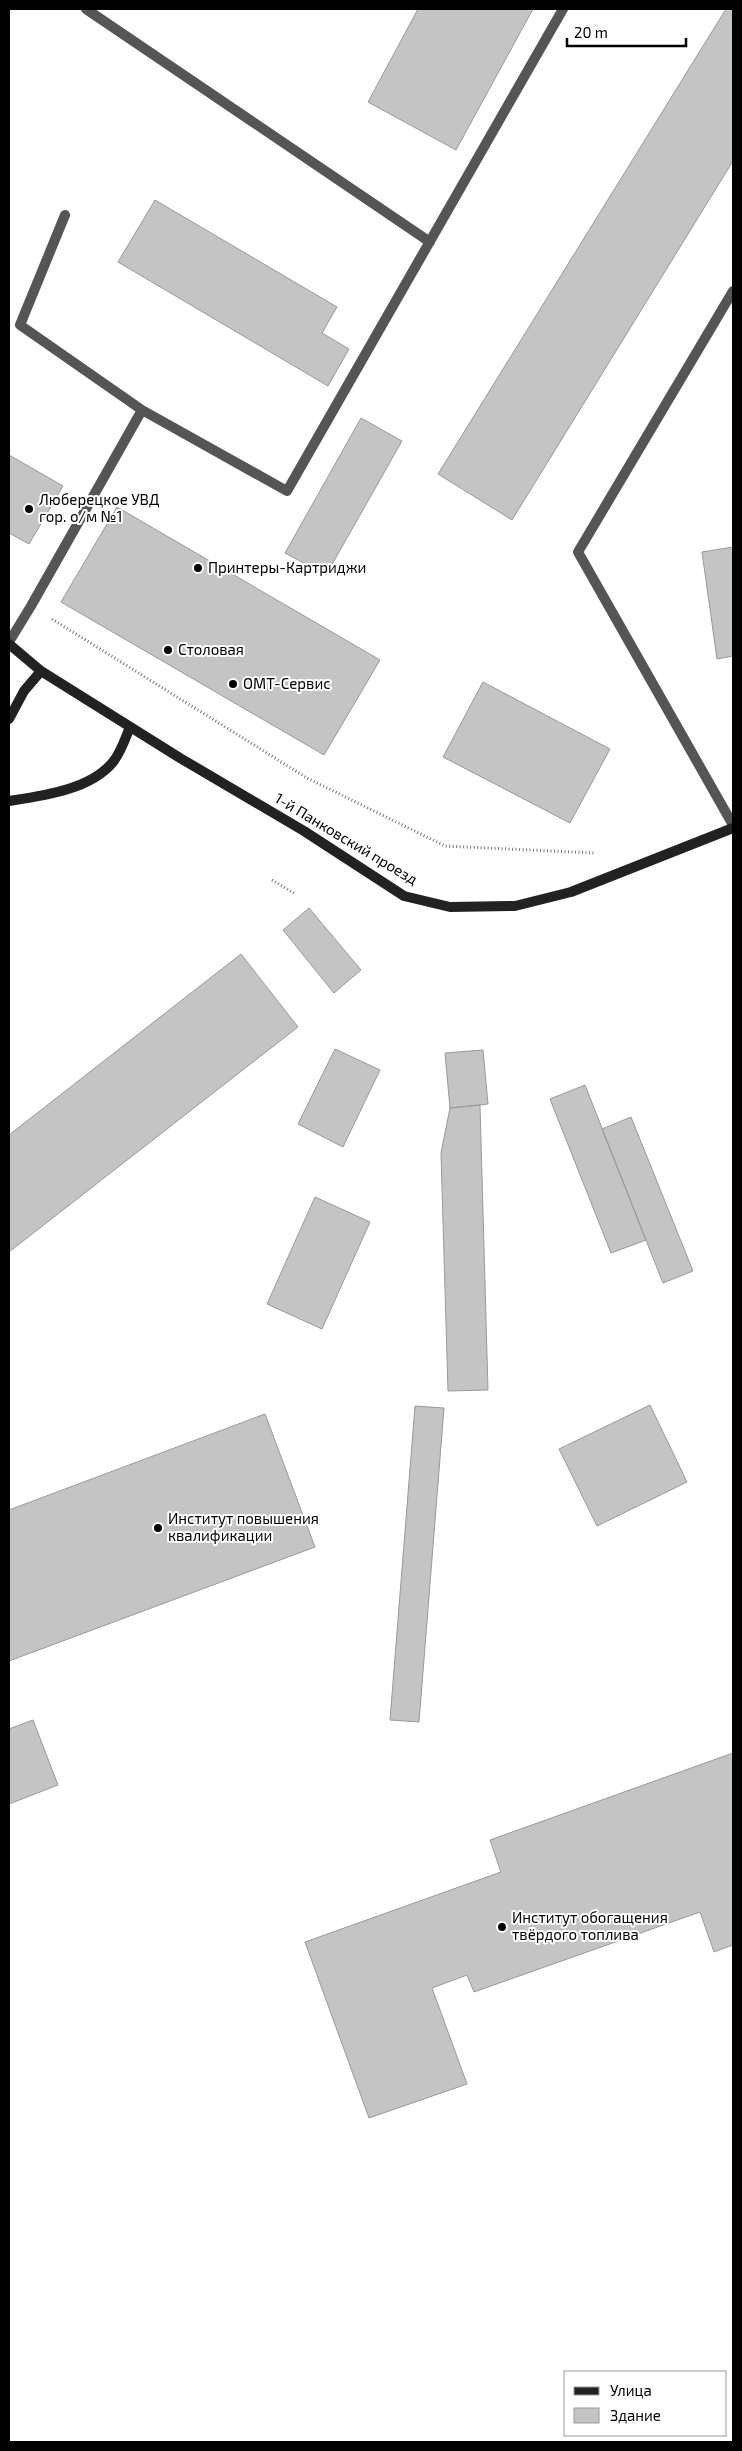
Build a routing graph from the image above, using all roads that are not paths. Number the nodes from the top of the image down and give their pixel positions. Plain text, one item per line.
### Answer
1 (86, 9) edge
2 (563, 9) edge
3 (65, 215) dead end
4 (430, 242) junction
5 (733, 291) edge
6 (142, 410) junction
7 (9, 643) edge
8 (42, 671) junction
9 (9, 719) edge
10 (130, 727) junction
11 (9, 801) edge
12 (733, 826) edge

1 - 4 lane
2 - 4 lane
3 - 6 lane
4 - 6 lane
5 - 12 lane
6 - 7 lane
7 - 8 street, 1-й Панковский проезд
8 - 9 street
8 - 10 street, 1-й Панковский проезд
10 - 11 street
10 - 12 street, 1-й Панковский проезд

